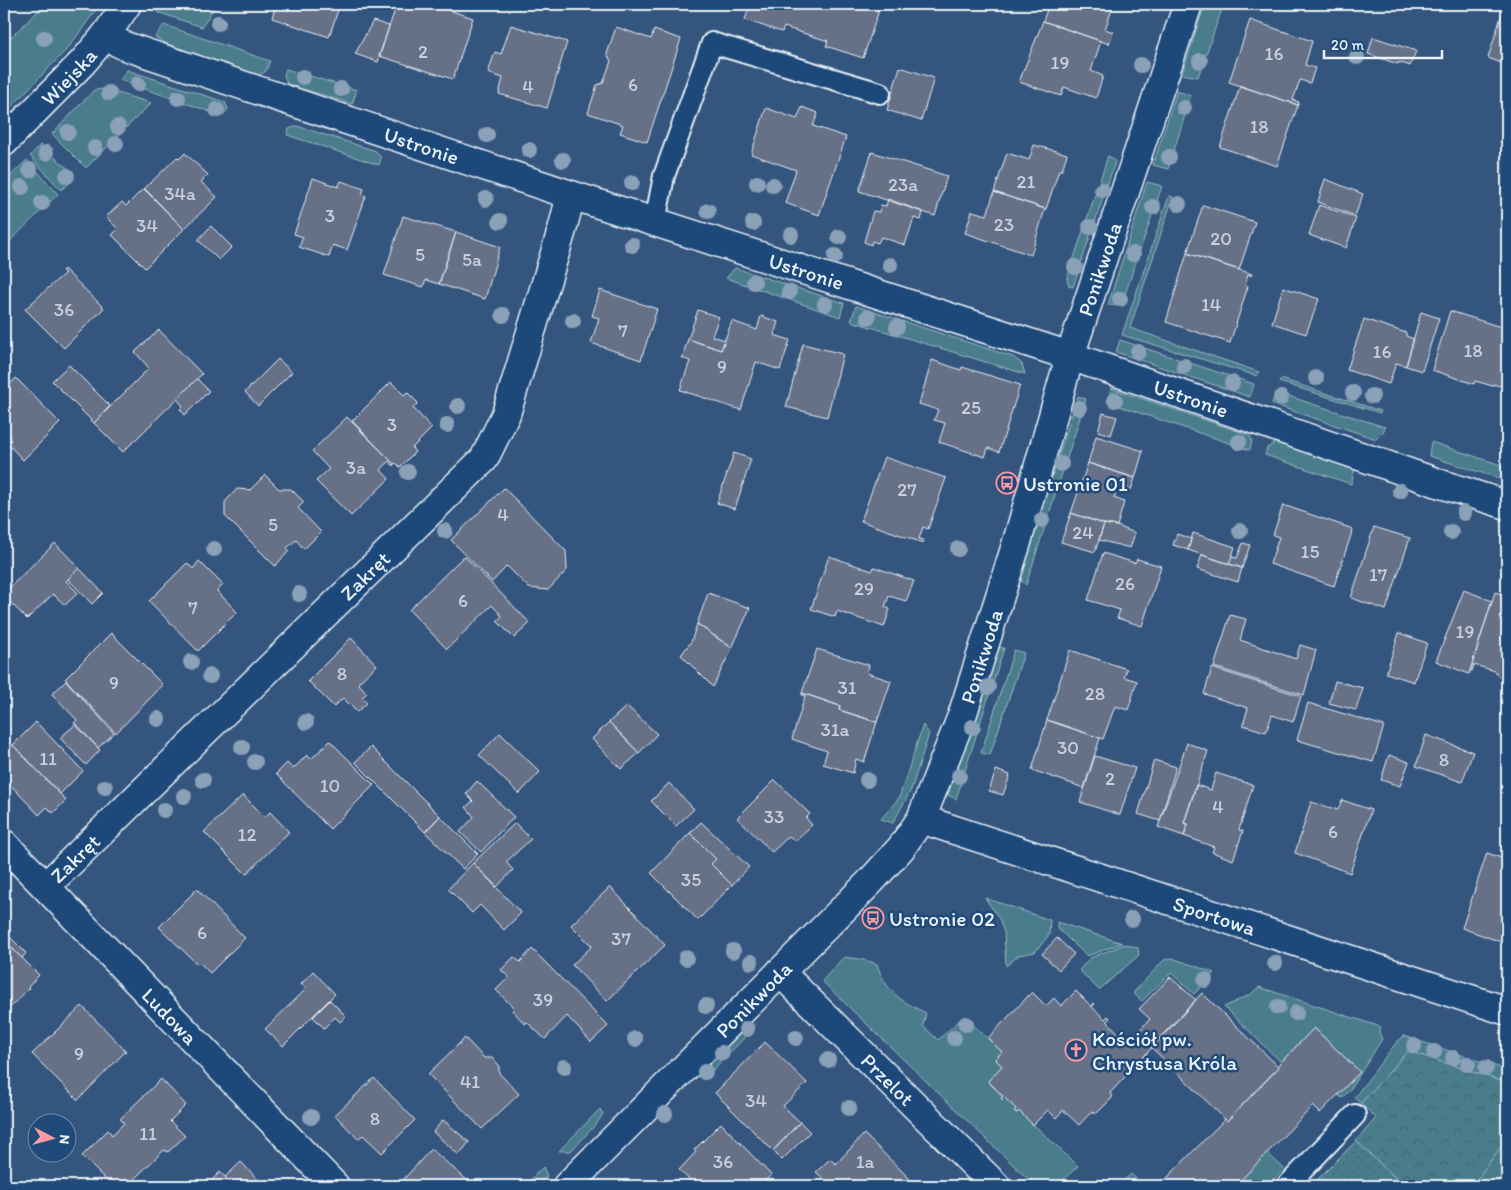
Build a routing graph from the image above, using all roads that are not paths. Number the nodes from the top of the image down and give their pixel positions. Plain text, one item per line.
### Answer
1 (127, 4) edge
2 (1188, 4) edge
3 (105, 36) junction
4 (880, 92) dead end
5 (4, 142) edge
6 (571, 195) junction
7 (655, 222) junction
8 (1070, 356) junction
9 (1507, 504) edge
10 (921, 819) junction
11 (4, 844) edge
12 (46, 886) junction
13 (780, 972) junction
14 (1507, 1011) edge
15 (1355, 1115) dead end
16 (335, 1186) edge
17 (567, 1186) edge
18 (996, 1186) edge
19 (1286, 1186) edge

1 - 3 street, Wiejska
2 - 8 street, Ponikwoda
3 - 5 street, Wiejska
3 - 6 street, Ustronie
4 - 7 lane
6 - 7 street, Ustronie
6 - 12 street, Zakręt
7 - 8 street, Ustronie
8 - 9 street, Ustronie
8 - 10 street, Ponikwoda
10 - 13 street, Ponikwoda
10 - 14 street, Sportowa
11 - 12 street, Ludowa
12 - 16 street, Ludowa
13 - 17 street, Ponikwoda
13 - 18 street, Przelot
15 - 19 lane

